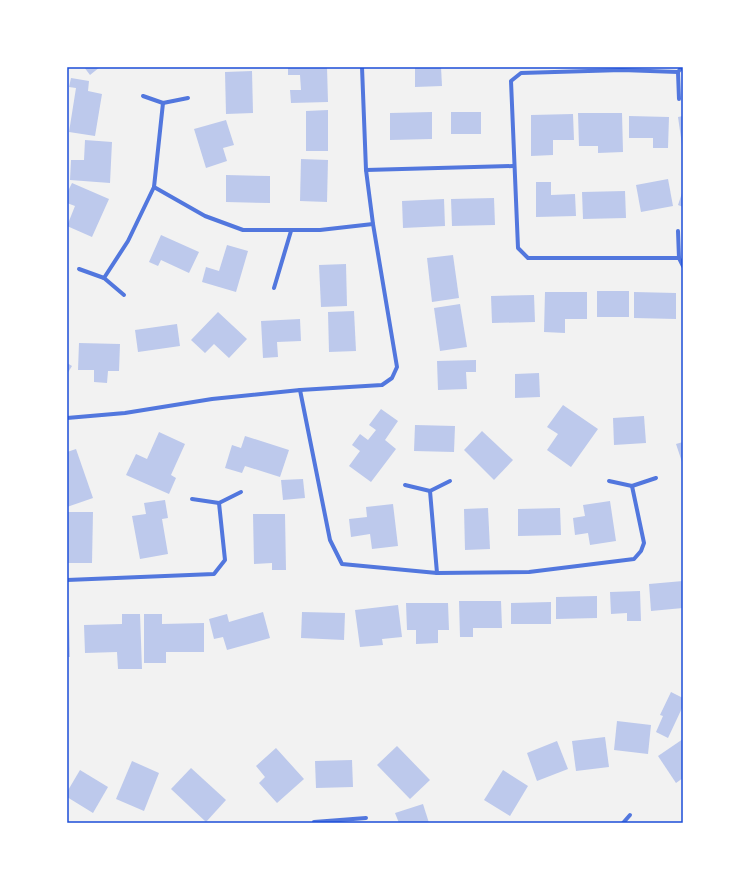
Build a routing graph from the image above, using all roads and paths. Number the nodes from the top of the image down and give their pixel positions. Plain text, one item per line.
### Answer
1 (362, 67) edge
2 (682, 67) edge
3 (678, 72) junction
4 (143, 96) dead end
5 (188, 98) dead end
6 (679, 99) dead end
7 (163, 103) junction
8 (513, 166) junction
9 (366, 170) junction
10 (154, 187) junction
11 (372, 224) junction
12 (291, 231) junction
13 (678, 231) dead end
14 (679, 258) junction
15 (683, 266) edge
16 (79, 270) dead end
17 (104, 278) junction
18 (274, 288) dead end
19 (124, 295) dead end
20 (300, 390) junction
21 (67, 418) edge
22 (656, 478) dead end
23 (450, 481) dead end
24 (609, 481) dead end
25 (405, 485) dead end
26 (632, 486) junction
27 (430, 491) junction
28 (241, 492) dead end
29 (192, 499) dead end
30 (219, 503) junction
31 (437, 573) junction
32 (67, 580) edge
33 (630, 815) dead end
34 (366, 818) dead end
35 (314, 822) dead end
36 (340, 822) edge
37 (623, 823) edge

1 - 9 street
2 - 3 street
3 - 6 street
3 - 8 street
4 - 7 street
5 - 7 street
7 - 10 street
8 - 9 street
8 - 14 street
9 - 11 street
10 - 12 street
10 - 17 street
11 - 12 street
11 - 20 street
12 - 18 street
13 - 14 street
14 - 15 street
16 - 17 street
17 - 19 street
20 - 21 street
20 - 31 street
22 - 26 street
23 - 27 street
24 - 26 street
25 - 27 street
26 - 31 street
27 - 31 street
28 - 30 street
29 - 30 street
30 - 32 street
33 - 37 street
34 - 36 street
35 - 36 street

